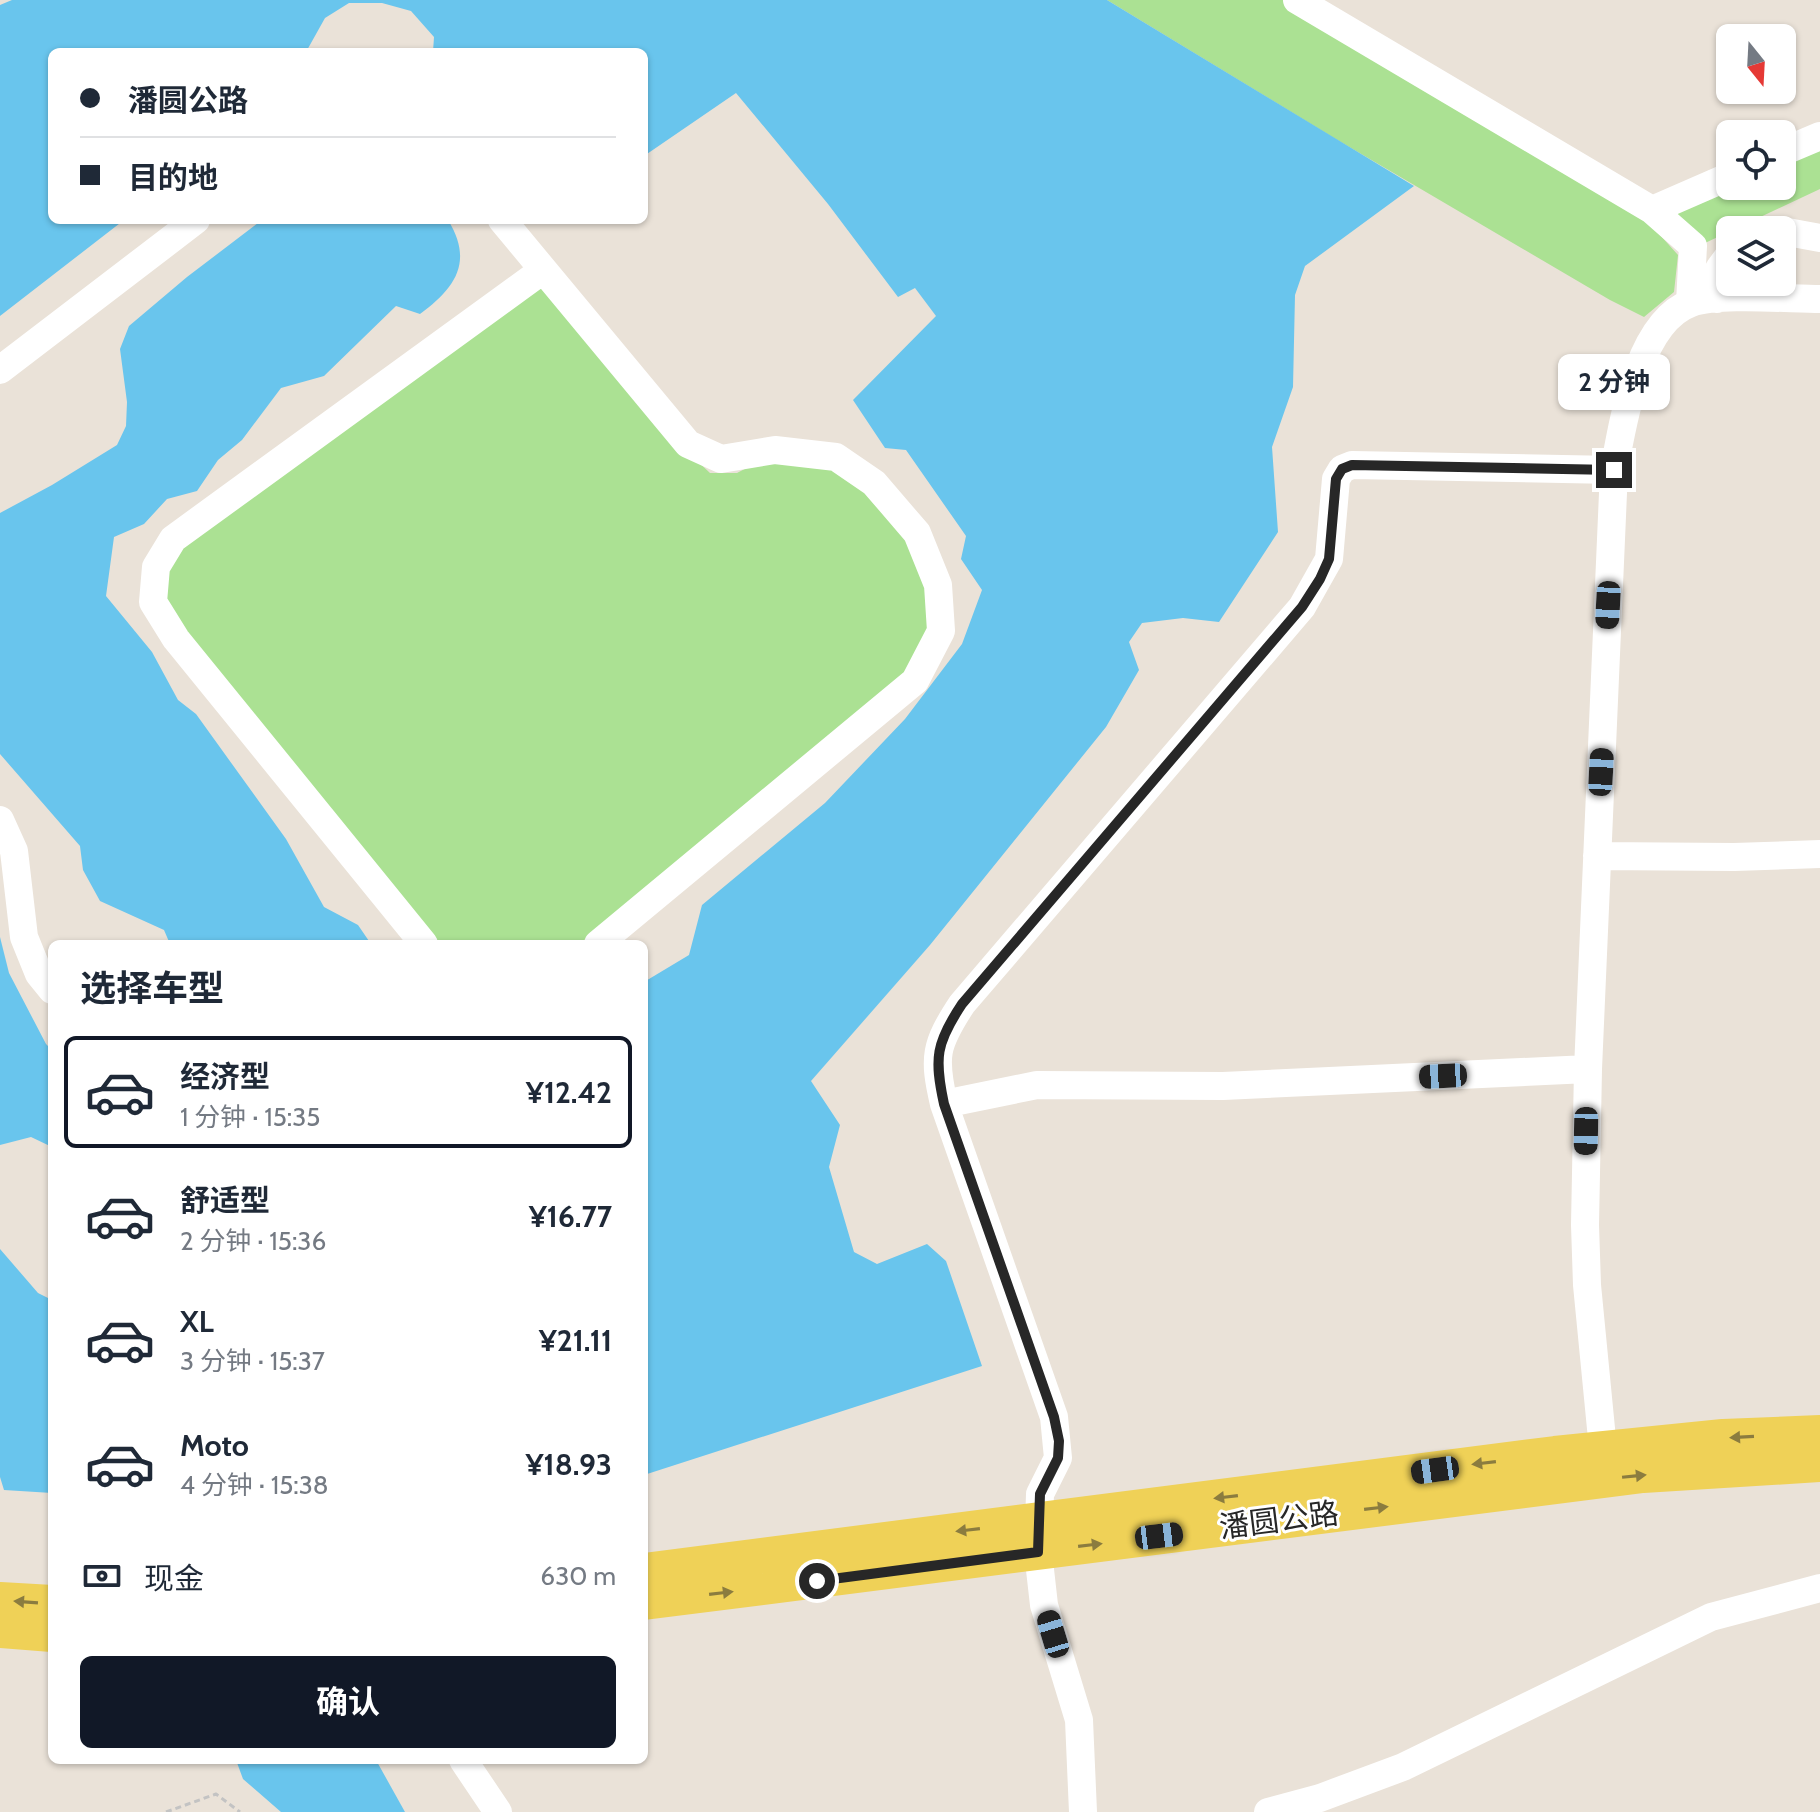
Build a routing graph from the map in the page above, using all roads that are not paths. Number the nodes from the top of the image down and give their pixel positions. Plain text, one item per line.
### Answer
1 (1297, 0) edge
2 (1820, 136) edge
3 (1796, 146) edge
4 (1716, 182) edge
5 (1652, 210) junction
6 (191, 224) edge
7 (505, 224) edge
8 (1796, 234) edge
9 (1820, 238) edge
10 (543, 270) junction
11 (1716, 275) edge
12 (1820, 299) edge
13 (1703, 301) junction
14 (0, 370) edge
15 (1614, 470) junction
16 (0, 820) edge
17 (1820, 854) edge
18 (1597, 856) junction
19 (421, 940) edge
20 (603, 940) edge
21 (48, 985) edge
22 (1588, 1069) junction
23 (944, 1104) junction
24 (1820, 1433) edge
25 (1603, 1449) junction
26 (1820, 1464) edge
27 (1039, 1536) junction
28 (648, 1571) edge
29 (1820, 1588) edge
30 (0, 1600) edge
31 (648, 1601) edge
32 (48, 1603) edge
33 (0, 1630) edge
34 (48, 1634) edge
35 (466, 1764) edge
36 (498, 1812) edge
37 (1083, 1812) edge
38 (1268, 1812) edge

1 - 5 street
2 - 3 street
4 - 5 street
5 - 13 street
6 - 14 street
7 - 10 street
8 - 9 street
10 - 19 street
10 - 20 street
11 - 13 street
12 - 13 street
13 - 15 street
15 - 18 street
15 - 23 street
16 - 21 street
17 - 18 street
18 - 22 street
22 - 23 street
22 - 25 street
23 - 27 street
24 -> 25 main road, 潘圆公路
25 -> 27 main road, 潘圆公路
27 -> 26 main road, 潘圆公路
27 -> 28 main road, 潘圆公路
31 -> 27 main road, 潘圆公路
27 - 37 street
29 - 38 street
32 -> 30 main road
33 - 34 main road
35 - 36 street

